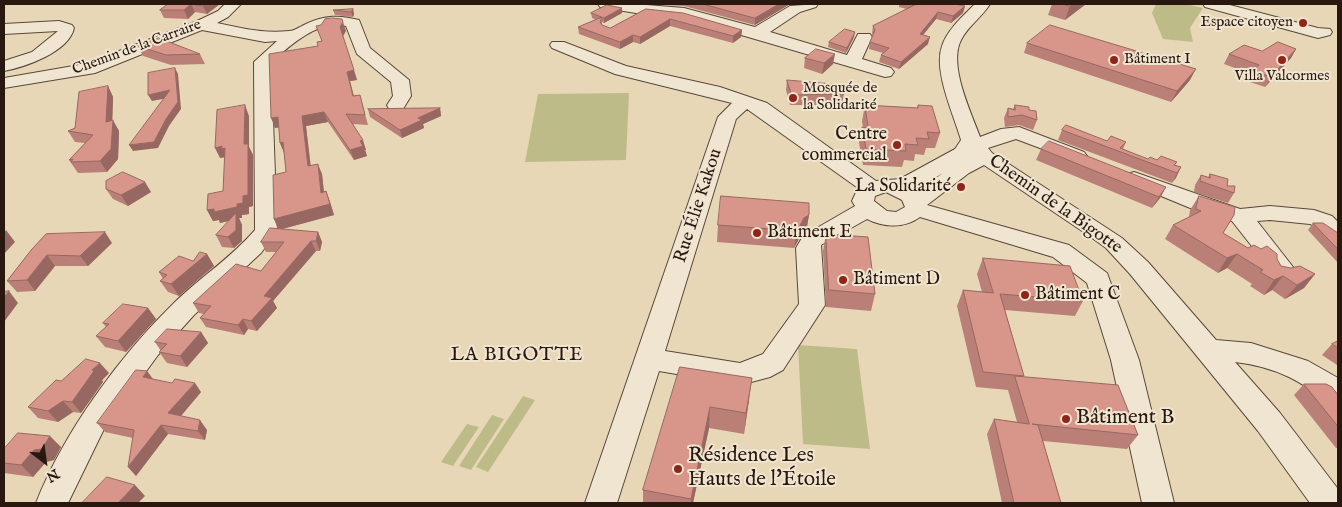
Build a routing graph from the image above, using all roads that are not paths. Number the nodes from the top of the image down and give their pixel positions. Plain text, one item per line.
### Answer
1 (234, 4) edge
2 (605, 4) edge
3 (810, 4) edge
4 (1210, 4) edge
5 (975, 6) edge
6 (643, 10) junction
7 (624, 20) edge
8 (201, 25) junction
9 (4, 29) edge
10 (1324, 32) dead end
11 (758, 33) junction
12 (293, 36) junction
13 (864, 37) dead end
14 (558, 44) dead end
15 (852, 62) junction
16 (4, 66) edge
17 (884, 72) dead end
18 (4, 84) edge
19 (745, 101) junction
20 (396, 105) dead end
21 (977, 148) junction
22 (895, 188) junction
23 (870, 199) junction
24 (916, 206) junction
25 (1240, 216) junction
26 (1338, 235) edge
27 (1280, 272) edge
28 (1207, 350) junction
29 (650, 359) junction
30 (1338, 392) edge
31 (52, 503) edge
32 (601, 503) edge
33 (1158, 503) edge
34 (1329, 503) edge

1 - 8 street, Chemin de la Carraire
2 - 6 street
3 - 11 street
4 - 10 street
5 - 21 street
6 - 7 street
6 - 11 street
8 - 12 street
8 - 18 street, Chemin de la Carraire
9 - 16 street
11 - 15 street
12 - 20 street
12 - 31 street
13 - 15 street
14 - 19 street
15 - 17 street
19 - 23 street
19 - 29 street, Rue Élie Kakou
21 - 22 street
21 - 24 street
21 - 25 street
21 - 28 street, Chemin de la Bigotte
22 - 23 street
22 - 24 street
23 - 24 street
23 - 29 street
24 - 33 street
25 - 26 street
25 - 27 street
28 - 30 street
28 - 34 street, Chemin de la Bigotte
29 - 32 street, Rue Élie Kakou

